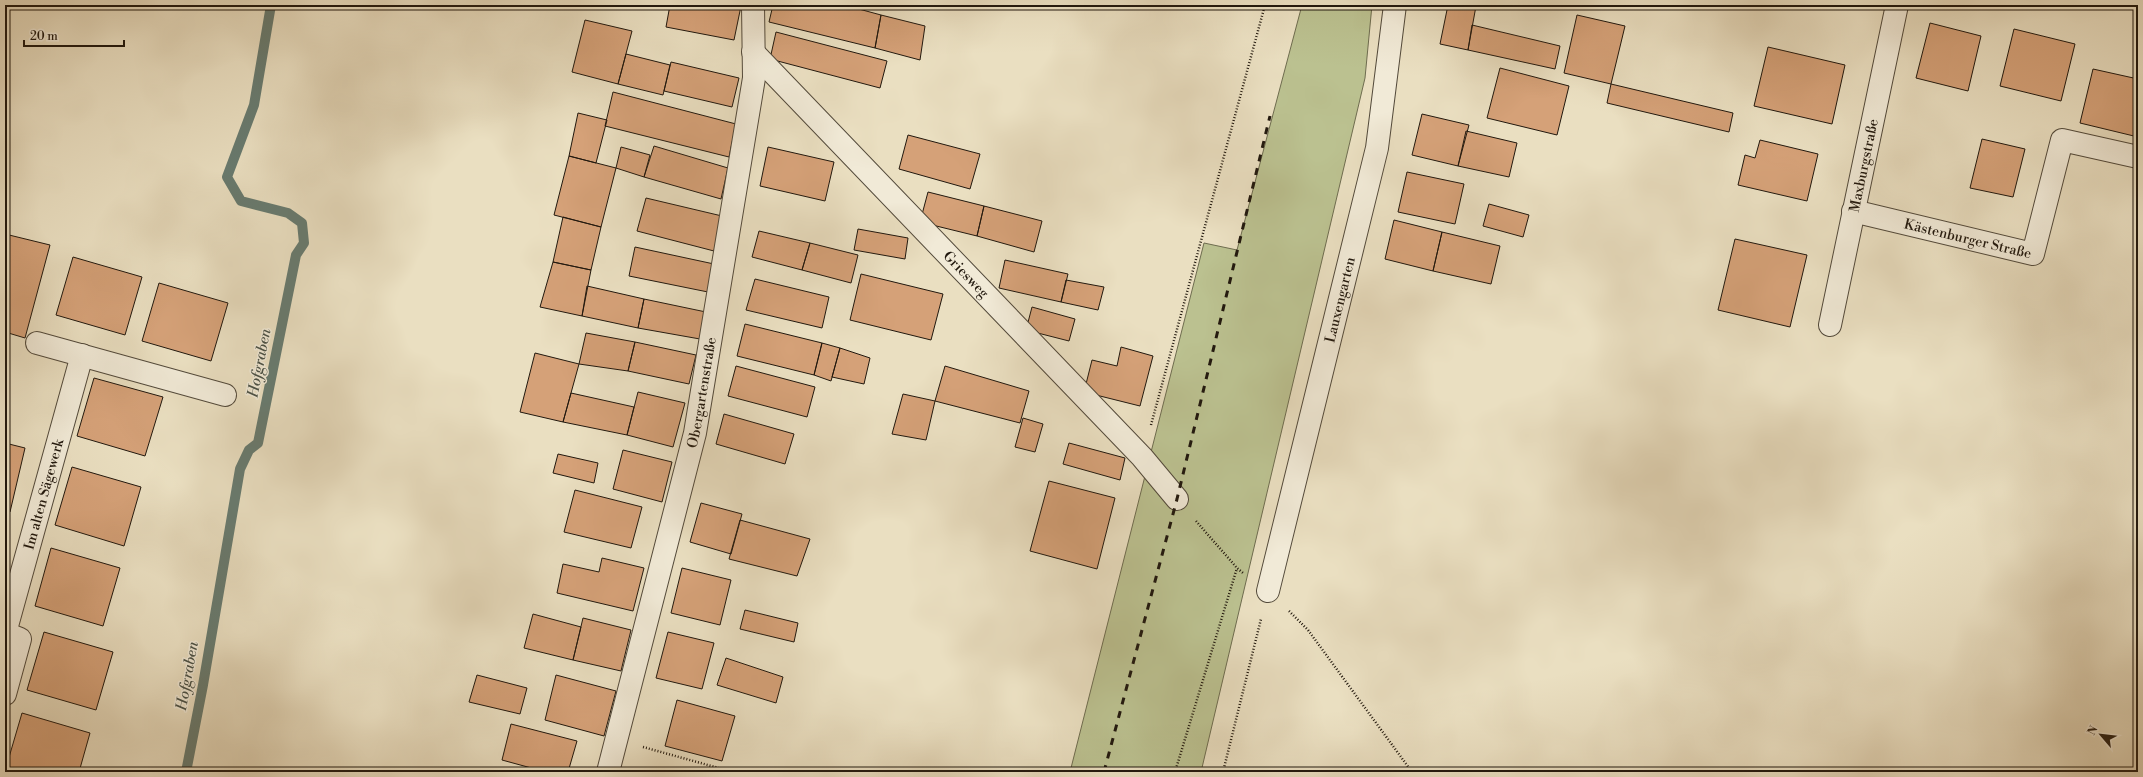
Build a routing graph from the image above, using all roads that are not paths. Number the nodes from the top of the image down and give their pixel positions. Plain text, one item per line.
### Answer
1 (753, 5) edge
2 (1395, 5) edge
3 (1897, 5) edge
4 (753, 52) junction
5 (2138, 157) edge
6 (1853, 211) junction
7 (1830, 325) dead end
8 (37, 343) dead end
9 (82, 355) junction
10 (225, 395) dead end
11 (1177, 499) road end
12 (1268, 591) road end
13 (5, 633) edge
14 (5, 694) edge
15 (608, 772) edge

1 - 4 street, Obergartenstraße
2 - 12 street, Lauxengarten
3 - 6 street, Maxburgstraße
4 - 11 street, Griesweg
4 - 15 street, Obergartenstraße
5 - 6 street, Kästenburger Straße
6 - 7 street, Maxburgstraße
8 - 9 street
9 - 10 street
9 - 13 street, Im alten Sägewerk
13 - 14 street, Im alten Sägewerk

